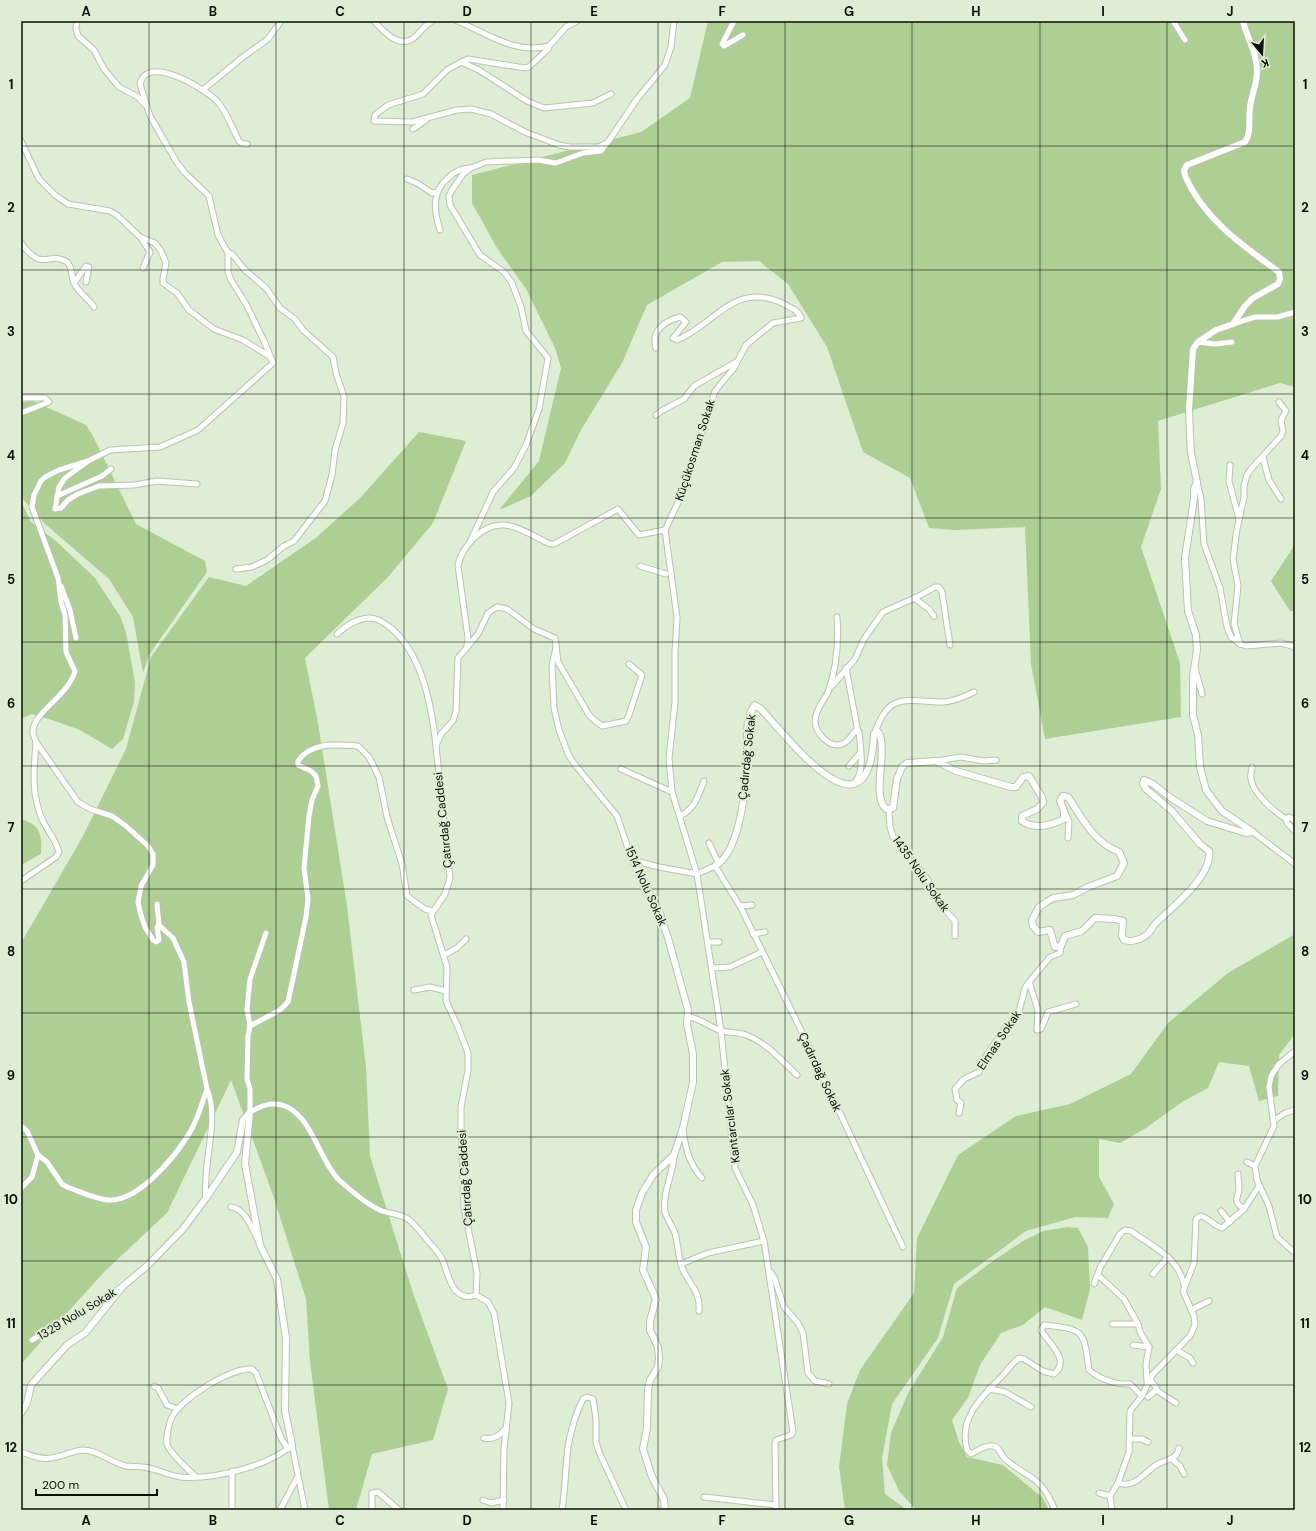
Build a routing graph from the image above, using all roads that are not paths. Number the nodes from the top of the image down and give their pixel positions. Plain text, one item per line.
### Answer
1 (77, 21) edge
2 (281, 21) edge
3 (374, 21) edge
4 (432, 21) edge
5 (457, 21) edge
6 (577, 21) edge
7 (674, 21) edge
8 (734, 21) edge
9 (1173, 21) edge
10 (1242, 21) edge
11 (743, 35) dead end
12 (1185, 40) dead end
13 (549, 46) junction
14 (461, 62) junction
15 (204, 89) junction
16 (611, 94) dead end
17 (147, 107) junction
18 (427, 119) junction
19 (413, 129) dead end
20 (21, 141) edge
21 (608, 142) junction
22 (247, 144) dead end
23 (471, 168) junction
24 (407, 179) dead end
25 (437, 192) junction
26 (440, 230) dead end
27 (140, 237) junction
28 (21, 243) edge
29 (228, 253) junction
30 (143, 268) dead end
31 (86, 282) dead end
32 (74, 283) junction
33 (94, 306) dead end
34 (1295, 312) edge
35 (1233, 324) junction
36 (1198, 342) junction
37 (1232, 342) dead end
38 (656, 348) dead end
39 (272, 358) junction
40 (736, 362) junction
41 (21, 398) edge
42 (1280, 402) dead end
43 (21, 413) edge
44 (656, 416) dead end
45 (1263, 458) junction
46 (88, 461) junction
47 (1230, 465) dead end
48 (111, 469) dead end
49 (1197, 482) junction
50 (197, 484) dead end
51 (57, 496) junction
52 (1281, 499) dead end
53 (1239, 519) junction
54 (665, 530) junction
55 (470, 542) junction
56 (640, 566) dead end
57 (236, 570) dead end
58 (666, 574) dead end
59 (58, 578) junction
60 (914, 598) junction
61 (934, 616) dead end
62 (837, 617) dead end
63 (337, 634) dead end
64 (76, 638) dead end
65 (1240, 644) junction
66 (950, 645) dead end
67 (467, 646) junction
68 (556, 647) junction
69 (1295, 647) edge
70 (629, 664) dead end
71 (1194, 667) junction
72 (846, 668) junction
73 (828, 691) junction
74 (974, 692) dead end
75 (1202, 694) dead end
76 (858, 732) junction
77 (875, 732) junction
78 (36, 742) junction
79 (436, 746) junction
80 (860, 753) junction
81 (996, 760) dead end
82 (936, 761) junction
83 (849, 766) dead end
84 (1252, 767) dead end
85 (621, 769) dead end
86 (704, 781) dead end
87 (854, 784) junction
88 (672, 792) junction
89 (889, 810) junction
90 (1064, 811) junction
91 (680, 816) junction
92 (1286, 819) junction
93 (1295, 821) edge
94 (1295, 831) edge
95 (1253, 832) junction
96 (1068, 838) dead end
97 (709, 844) dead end
98 (632, 860) junction
99 (1295, 864) edge
100 (717, 865) junction
101 (697, 874) junction
102 (21, 882) edge
103 (157, 904) dead end
104 (752, 904) dead end
105 (740, 906) junction
106 (432, 911) junction
107 (159, 925) junction
108 (765, 932) dead end
109 (266, 933) dead end
110 (753, 934) junction
111 (955, 936) dead end
112 (466, 939) dead end
113 (708, 942) junction
114 (719, 942) dead end
115 (1061, 946) junction
116 (762, 952) junction
117 (444, 955) junction
118 (712, 968) junction
119 (1029, 982) junction
120 (414, 990) dead end
121 (446, 991) junction
122 (1076, 1004) dead end
123 (688, 1017) junction
124 (250, 1026) junction
125 (721, 1031) junction
126 (1295, 1051) edge
127 (797, 1075) dead end
128 (207, 1089) junction
129 (1295, 1110) edge
130 (250, 1112) junction
131 (959, 1114) dead end
132 (1274, 1121) junction
133 (21, 1126) edge
134 (683, 1128) junction
135 (38, 1155) junction
136 (674, 1155) junction
137 (1247, 1162) dead end
138 (1255, 1166) junction
139 (1238, 1174) dead end
140 (702, 1178) dead end
141 (1259, 1186) junction
142 (21, 1188) edge
143 (206, 1198) junction
144 (231, 1207) dead end
145 (1244, 1209) junction
146 (1221, 1211) dead end
147 (1230, 1222) junction
148 (764, 1241) junction
149 (260, 1245) junction
150 (903, 1246) dead end
151 (1295, 1253) edge
152 (1168, 1257) junction
153 (681, 1264) junction
154 (769, 1271) junction
155 (1098, 1274) junction
156 (1153, 1274) dead end
157 (1094, 1284) dead end
158 (1184, 1285) junction
159 (122, 1287) junction
160 (476, 1295) junction
161 (1209, 1301) dead end
162 (1191, 1310) junction
163 (699, 1311) dead end
164 (1112, 1324) dead end
165 (1138, 1324) junction
166 (32, 1340) dead end
167 (1133, 1345) dead end
168 (1150, 1347) junction
169 (1176, 1350) junction
170 (1194, 1363) dead end
171 (1148, 1380) junction
172 (829, 1384) dead end
173 (154, 1386) dead end
174 (989, 1389) junction
175 (1156, 1390) junction
176 (1142, 1396) junction
177 (1148, 1398) dead end
178 (1176, 1403) dead end
179 (1031, 1406) dead end
180 (178, 1409) junction
181 (21, 1413) edge
182 (505, 1428) junction
183 (484, 1438) dead end
184 (1130, 1439) junction
185 (1148, 1442) dead end
186 (290, 1447) junction
187 (1179, 1448) dead end
188 (21, 1452) edge
189 (1172, 1459) junction
190 (232, 1471) junction
191 (1184, 1474) dead end
192 (195, 1476) junction
193 (297, 1478) junction
194 (1118, 1482) junction
195 (1099, 1493) dead end
196 (1110, 1496) junction
197 (704, 1497) dead end
198 (483, 1500) dead end
199 (504, 1500) junction
200 (776, 1508) edge
201 (232, 1510) edge
202 (280, 1510) edge
203 (305, 1510) edge
204 (372, 1510) edge
205 (399, 1510) edge
206 (503, 1510) edge
207 (562, 1510) edge
208 (626, 1510) edge
209 (664, 1510) edge
210 (1055, 1510) edge
211 (1112, 1510) edge

1 - 17 street
2 - 15 street
3 - 4 street
5 - 13 street
6 - 13 street
7 - 21 street
8 - 11 street
9 - 12 street
10 - 35 street
13 - 14 street
14 - 16 street
14 - 18 street
15 - 17 street
15 - 22 street
17 - 29 street
18 - 19 street
18 - 21 street
20 - 27 street
21 - 23 street
23 - 25 street
23 - 55 street
24 - 25 street
25 - 26 street
27 - 30 street
27 - 39 street
28 - 32 street
29 - 39 street
29 - 57 street
31 - 32 street
32 - 33 street
34 - 35 street
35 - 36 street
36 - 37 street
36 - 49 street
38 - 40 street, Küçükosman Sokak
39 - 46 street
40 - 44 street
40 - 54 street, Küçükosman Sokak
41 - 43 street
42 - 45 street
45 - 52 street
45 - 53 street
46 - 51 street
46 - 59 street
47 - 53 street
48 - 51 street
49 - 65 street
49 - 71 street
50 - 51 street
53 - 65 street
54 - 55 street
54 - 88 street
55 - 67 street
56 - 58 street
59 - 64 street
59 - 78 street
60 - 61 street
60 - 66 street
60 - 72 street
62 - 73 street
63 - 79 street, Çatırdağ Caddesi
65 - 69 street
67 - 68 street
67 - 79 street
68 - 70 street
68 - 98 street, 1514 Nolu Sokak
71 - 75 street
71 - 95 street
72 - 73 street
72 - 76 street
73 - 76 street
74 - 77 street
76 - 80 street
77 - 87 street
77 - 89 street
78 - 102 street
78 - 107 street
79 - 106 street, Çatırdağ Caddesi
80 - 83 street
80 - 87 street
81 - 82 street
82 - 89 street
82 - 90 street
84 - 92 street
85 - 88 street
86 - 91 street
87 - 100 street, Çadırdağ Sokak
88 - 91 street
89 - 111 street, 1435 Nolu Sokak
90 - 96 street
90 - 115 street
91 - 101 street
92 - 93 street
92 - 94 street
95 - 99 street
95 - 115 street
97 - 100 street
98 - 101 street
98 - 123 street, 1514 Nolu Sokak
100 - 101 street
100 - 105 street, Çadırdağ Sokak
101 - 113 street, Kantarcılar Sokak
103 - 107 street
104 - 105 street
105 - 110 street, Çadırdağ Sokak
106 - 117 street, Çatırdağ Caddesi
106 - 124 street
107 - 128 street
108 - 110 street
109 - 124 street
110 - 116 street, Çadırdağ Sokak
112 - 117 street
113 - 114 street
113 - 118 street, Kantarcılar Sokak
115 - 119 street, Elmas Sokak
116 - 118 street
116 - 150 street, Çadırdağ Sokak
117 - 121 street, Çatırdağ Caddesi
118 - 125 street, Kantarcılar Sokak
119 - 122 street
119 - 131 street, Elmas Sokak
120 - 121 street
121 - 160 street, Çatırdağ Caddesi
123 - 125 street
123 - 134 street, 1514 Nolu Sokak
124 - 130 street
125 - 127 street
125 - 148 street, Kantarcılar Sokak
126 - 132 street
128 - 135 street
128 - 143 street
129 - 132 street
130 - 143 street
130 - 149 street
130 - 160 street
132 - 138 street
133 - 135 street
134 - 136 street, 1514 Nolu Sokak
134 - 140 street
135 - 142 street
136 - 153 street
136 - 209 street
137 - 138 street
138 - 141 street
139 - 145 street
141 - 145 street
141 - 151 street
143 - 159 street
144 - 149 street
145 - 147 street
146 - 147 street
147 - 158 street
148 - 153 street
148 - 154 street, Kantarcılar Sokak
149 - 186 street
152 - 155 street
152 - 156 street
152 - 158 street
153 - 163 street
154 - 172 street
154 - 200 street, Kantarcılar Sokak
155 - 157 street
155 - 165 street
158 - 162 street
159 - 166 street, 1329 Nolu Sokak
159 - 181 street
160 - 182 street
161 - 162 street
162 - 169 street
164 - 165 street
165 - 168 street
167 - 168 street
168 - 171 street
169 - 170 street
169 - 171 street
171 - 175 street
171 - 176 street
173 - 180 street
174 - 176 street
174 - 179 street
174 - 210 street
175 - 177 street
175 - 178 street
176 - 184 street
180 - 186 street
180 - 192 street
182 - 183 street
182 - 199 street
184 - 185 street
184 - 194 street
186 - 190 street
186 - 193 street
187 - 189 street
188 - 192 street
189 - 191 street
189 - 194 street
190 - 192 street
190 - 201 street
193 - 202 street
193 - 203 street
194 - 196 street
195 - 196 street
196 - 211 street
197 - 200 street
198 - 199 street
199 - 206 street
204 - 205 street
207 - 208 street

